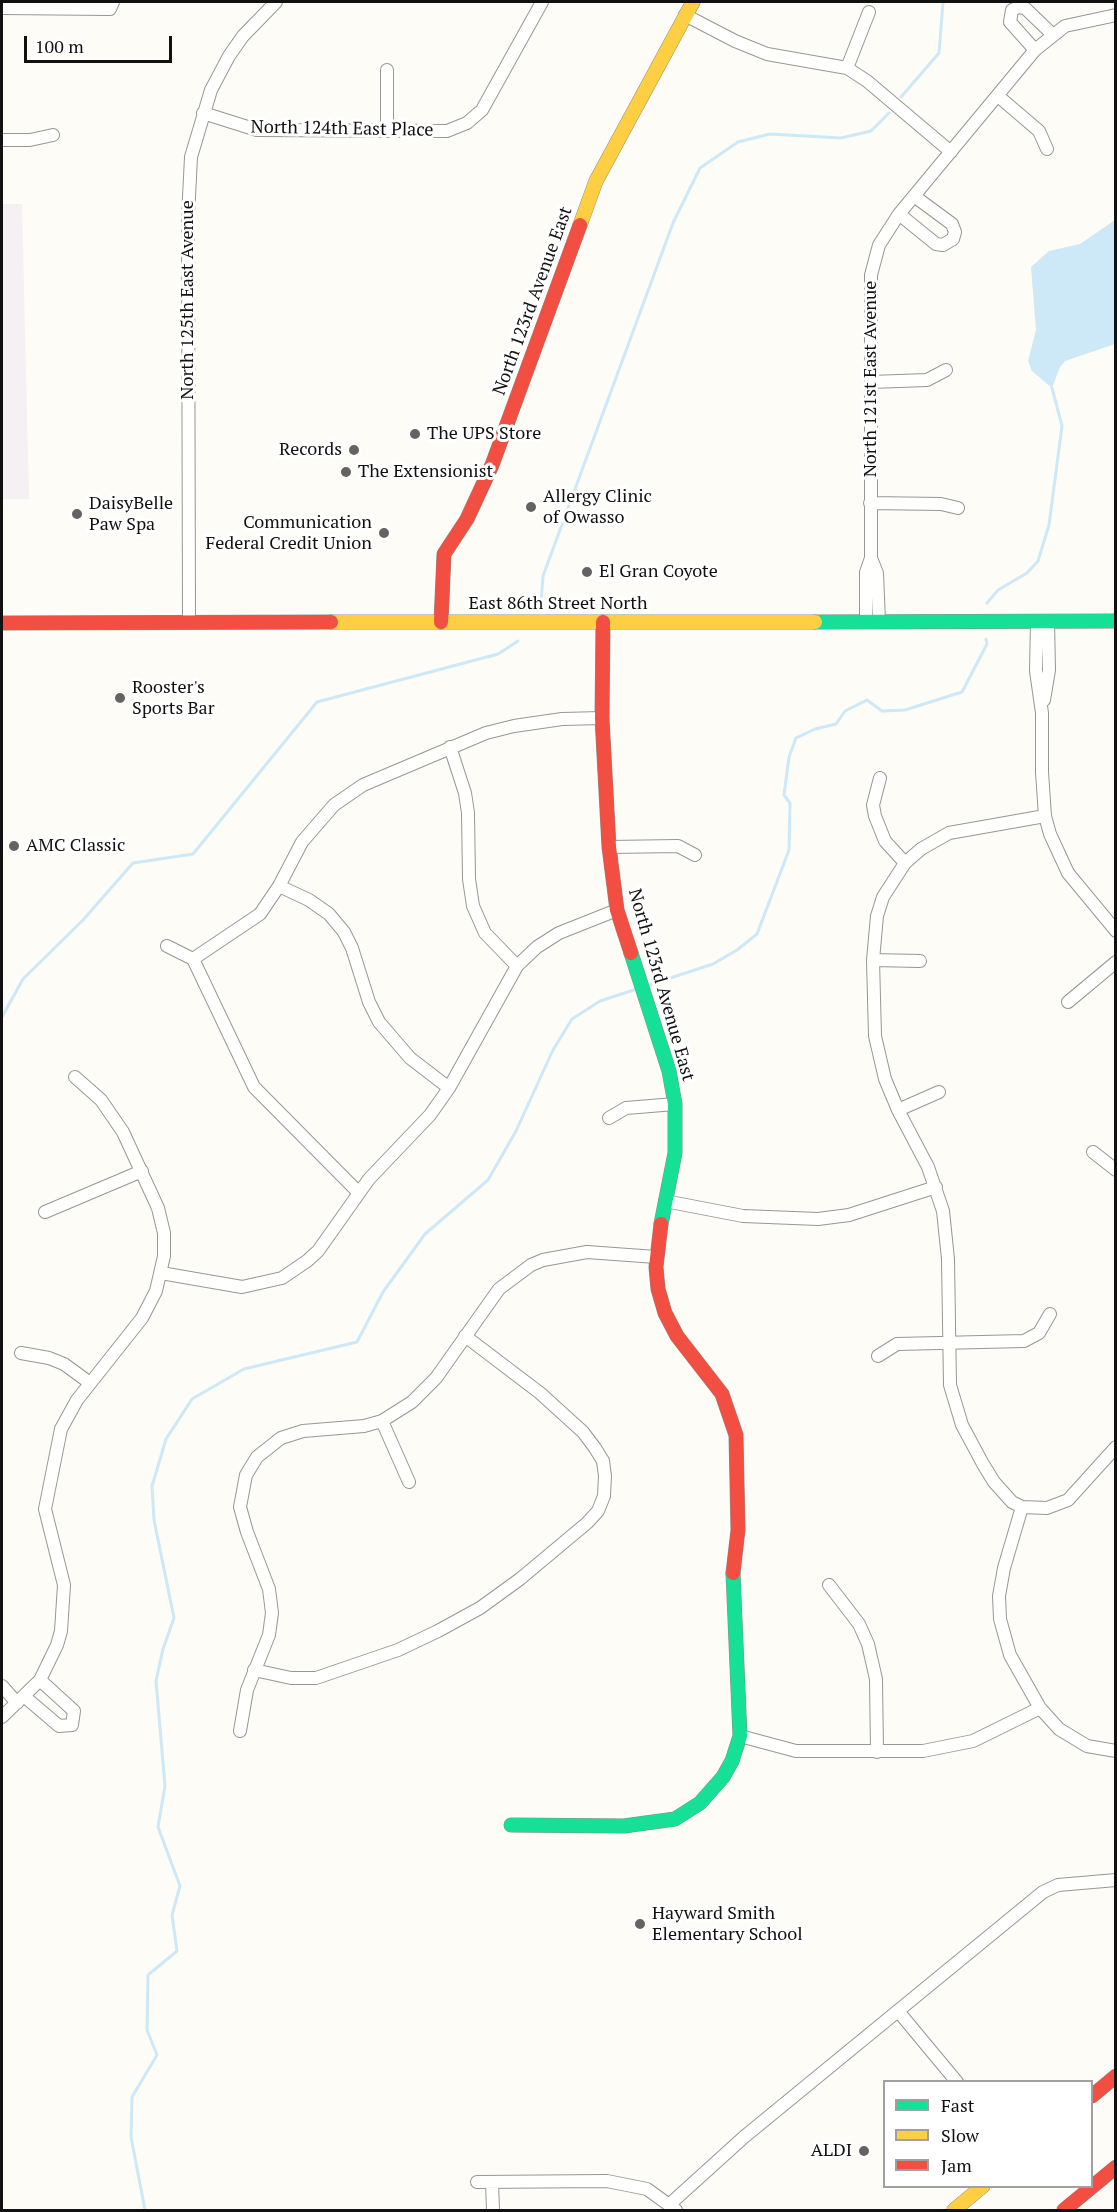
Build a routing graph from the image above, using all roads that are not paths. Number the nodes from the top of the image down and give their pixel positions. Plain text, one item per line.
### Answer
1 (276, 2) edge
2 (542, 2) edge
3 (693, 2) edge
4 (112, 5) edge
5 (2, 8) edge
6 (869, 12) dead end
7 (686, 15) junction
8 (1116, 15) edge
9 (847, 68) junction
10 (387, 70) dead end
11 (998, 96) junction
12 (203, 113) junction
13 (387, 131) junction
14 (53, 135) dead end
15 (2, 140) edge
16 (1047, 149) dead end
17 (951, 152) junction
18 (914, 196) junction
19 (899, 214) junction
20 (946, 370) dead end
21 (871, 382) junction
22 (870, 503) junction
23 (958, 508) dead end
24 (1042, 621) junction
25 (1116, 621) edge
26 (441, 622) junction
27 (603, 622) junction
28 (872, 622) junction
29 (2, 623) edge
30 (189, 623) junction
31 (602, 718) junction
32 (450, 747) junction
33 (880, 778) dead end
34 (1045, 816) junction
35 (609, 847) junction
36 (695, 855) dead end
37 (904, 862) junction
38 (279, 886) junction
39 (617, 910) junction
40 (1116, 932) edge
41 (167, 946) dead end
42 (193, 960) junction
43 (873, 960) junction
44 (920, 961) dead end
45 (1116, 962) edge
46 (517, 966) junction
47 (1068, 1002) dead end
48 (75, 1077) dead end
49 (449, 1088) junction
50 (939, 1092) dead end
51 (675, 1104) junction
52 (898, 1110) junction
53 (609, 1118) dead end
54 (1093, 1152) dead end
55 (1116, 1170) edge
56 (142, 1171) junction
57 (936, 1187) junction
58 (358, 1192) junction
59 (665, 1201) junction
60 (45, 1212) dead end
61 (656, 1257) junction
62 (162, 1273) junction
63 (1050, 1314) dead end
64 (465, 1336) junction
65 (947, 1343) junction
66 (21, 1353) dead end
67 (878, 1356) dead end
68 (90, 1383) junction
69 (382, 1421) junction
70 (1116, 1447) edge
71 (408, 1482) dead end
72 (1022, 1507) junction
73 (829, 1586) dead end
74 (255, 1670) junction
75 (40, 1680) junction
76 (2, 1686) edge
77 (21, 1700) junction
78 (1040, 1708) junction
79 (2, 1717) edge
80 (240, 1731) dead end
81 (740, 1736) junction
82 (1116, 1751) edge
83 (877, 1752) junction
84 (511, 1825) dead end
85 (1116, 1880) edge
86 (898, 2011) junction
87 (1116, 2076) edge
88 (955, 2080) edge
89 (1093, 2095) edge
90 (1116, 2167) edge
91 (477, 2182) dead end
92 (492, 2182) junction
93 (1093, 2186) edge
94 (982, 2188) edge
95 (1091, 2188) edge
96 (673, 2207) edge
97 (493, 2211) edge
98 (954, 2211) edge
99 (1064, 2211) edge

1 - 12 street, North 125th East Avenue
2 - 13 street, North 124th East Place
3 - 7 main road, North 123rd Avenue East
4 - 5 street
6 - 9 street
7 - 9 street
7 - 26 main road, North 123rd Avenue East
8 - 11 street, North 121st East Avenue
9 - 17 street
10 - 13 street
11 - 16 street
11 - 17 street, North 121st East Avenue
12 - 13 street, North 124th East Place
12 - 30 street, North 125th East Avenue
14 - 15 street
17 - 18 street, North 121st East Avenue
18 - 19 street, North 121st East Avenue
18 - 19 street
19 - 21 street, North 121st East Avenue
20 - 21 street
21 - 22 street, North 121st East Avenue
22 - 23 street
22 - 28 street, North 121st East Avenue
24 - 25 main road, East 86th Street North
24 - 28 main road, East 86th Street North
24 - 34 street
26 - 27 main road, East 86th Street North
26 - 30 main road, East 86th Street North
27 - 28 main road, East 86th Street North
27 - 31 main road, North 123rd Avenue East
29 - 30 main road, East 86th Street North
31 - 32 street
31 - 35 main road, North 123rd Avenue East
32 - 38 street
32 - 46 street
33 - 37 street
34 - 37 street
34 - 40 street
35 - 36 street
35 - 39 main road, North 123rd Avenue East
37 - 43 street
38 - 42 street
38 - 49 street
39 - 46 street
39 - 51 main road, North 123rd Avenue East
41 - 42 street
42 - 58 street
43 - 44 street
43 - 52 street
45 - 47 street
46 - 49 street
48 - 56 street
49 - 58 street
50 - 52 street
51 - 53 street
51 - 59 main road, North 123rd Avenue East
52 - 57 street
54 - 55 street
56 - 60 street
56 - 62 street
57 - 59 street
57 - 65 street
58 - 62 street
59 - 61 main road, North 123rd Avenue East
61 - 64 street
61 - 81 main road, North 123rd Avenue East
62 - 68 street
63 - 65 street
64 - 69 street
64 - 74 street
65 - 67 street
65 - 72 street
66 - 68 street
68 - 75 street
69 - 71 street
69 - 74 street
70 - 72 street
72 - 78 street
73 - 83 street
74 - 80 street
75 - 77 street
75 - 77 street
76 - 77 street
77 - 79 street
78 - 82 street
78 - 83 street
81 - 83 street
81 - 84 main road, North 123rd Avenue East
85 - 86 street
86 - 88 street
86 - 96 street
87 - 89 main road
90 - 93 main road
91 - 92 street
92 - 96 street
92 - 97 street
94 - 98 main road
95 - 99 main road

